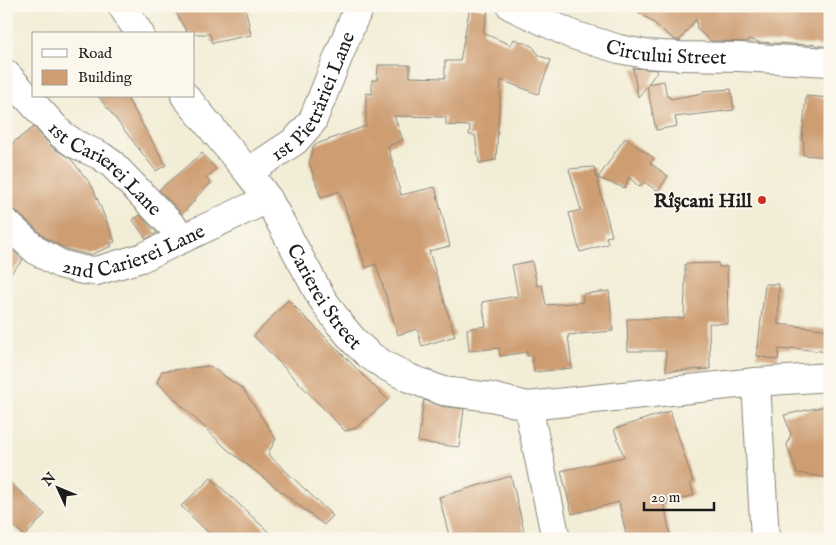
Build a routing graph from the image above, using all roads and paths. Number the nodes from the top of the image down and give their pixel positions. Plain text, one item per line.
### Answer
1 (122, 6) edge
2 (361, 6) edge
3 (511, 6) edge
4 (139, 32) edge
5 (830, 62) edge
6 (6, 74) edge
7 (187, 98) edge
8 (248, 172) junction
9 (268, 199) junction
10 (6, 223) edge
11 (184, 238) junction
12 (830, 377) edge
13 (756, 382) junction
14 (528, 406) junction
15 (556, 539) edge
16 (765, 539) edge

1 - 4 street
2 - 8 street, 1st Pietrăriei Lane
3 - 5 street, Circului Street
6 - 11 street, 1st Carierei Lane
7 - 8 street, Carierei Street
8 - 9 street, Carierei Street
9 - 11 street, 2nd Carierei Lane
9 - 14 street, Carierei Street
10 - 11 street, 2nd Carierei Lane
12 - 13 street, Carierei Street
13 - 14 street, Carierei Street
13 - 16 street
14 - 15 street

